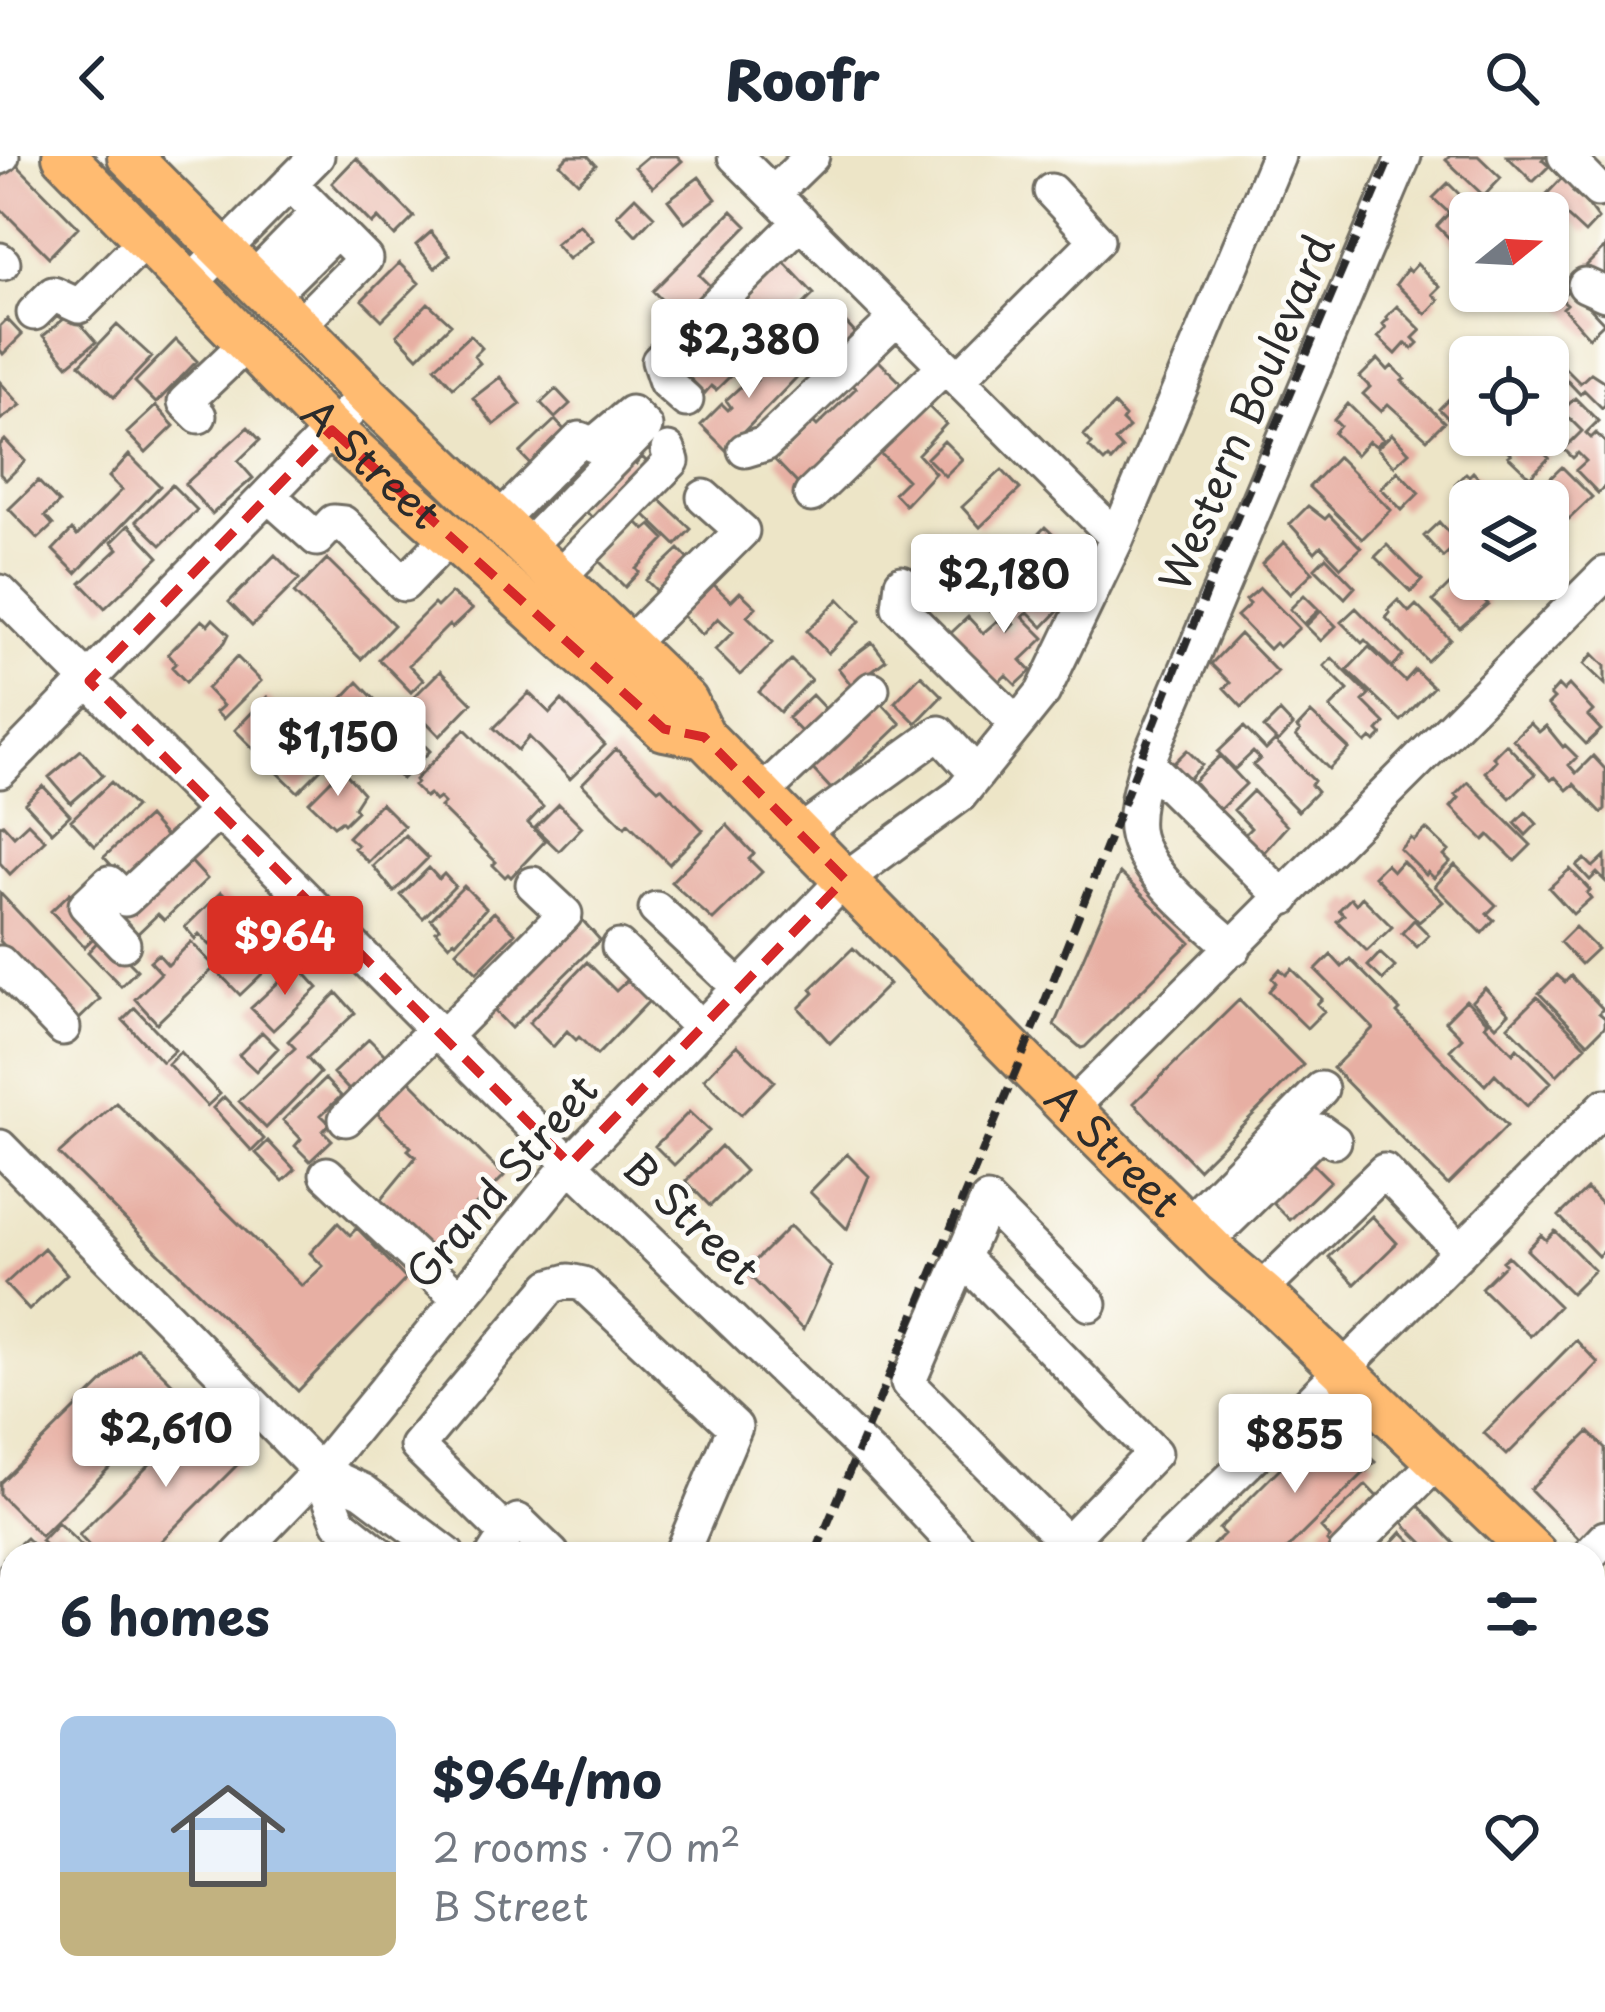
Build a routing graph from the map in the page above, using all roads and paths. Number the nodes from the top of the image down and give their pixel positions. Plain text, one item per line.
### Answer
1 (64, 156) edge
2 (129, 156) edge
3 (317, 156) edge
4 (735, 156) edge
5 (812, 156) edge
6 (1278, 156) edge
7 (1404, 156) edge
8 (1565, 156) edge
9 (290, 183) junction
10 (1598, 190) dead end
11 (1051, 191) dead end
12 (772, 194) junction
13 (801, 221) junction
14 (336, 230) junction
15 (146, 239) junction
16 (307, 273) junction
17 (190, 284) junction
18 (266, 294) junction
19 (34, 313) dead end
20 (897, 318) junction
21 (247, 343) junction
22 (952, 373) junction
23 (366, 394) junction
24 (686, 400) dead end
25 (199, 416) dead end
26 (332, 430) junction
27 (668, 450) dead end
28 (745, 450) dead end
29 (811, 495) dead end
30 (269, 496) junction
31 (704, 497) dead end
32 (449, 537) junction
33 (1117, 538) junction
34 (1605, 574) edge
35 (558, 578) junction
36 (902, 583) dead end
37 (0, 592) edge
38 (628, 645) junction
39 (89, 681) junction
40 (872, 688) dead end
41 (1017, 724) junction
42 (704, 737) junction
43 (1148, 763) junction
44 (0, 771) edge
45 (977, 774) junction
46 (761, 794) junction
47 (219, 811) junction
48 (800, 833) junction
49 (845, 879) junction
50 (533, 884) dead end
51 (1284, 898) junction
52 (656, 909) dead end
53 (123, 944) dead end
54 (619, 947) dead end
55 (1234, 948) junction
56 (0, 963) edge
57 (740, 988) junction
58 (63, 1028) dead end
59 (701, 1028) junction
60 (440, 1033) junction
61 (1321, 1089) dead end
62 (1605, 1106) edge
63 (1070, 1109) junction
64 (346, 1119) dead end
65 (1334, 1141) dead end
66 (0, 1148) edge
67 (570, 1164) junction
68 (327, 1174) dead end
69 (1196, 1234) junction
70 (1460, 1251) junction
71 (962, 1257) junction
72 (1259, 1292) junction
73 (460, 1299) junction
74 (1090, 1304) dead end
75 (1342, 1369) junction
76 (1443, 1465) junction
77 (319, 1471) junction
78 (251, 1542) edge
79 (364, 1542) edge
80 (431, 1542) edge
81 (499, 1542) edge
82 (502, 1542) edge
83 (540, 1542) edge
84 (687, 1542) edge
85 (953, 1542) edge
86 (1059, 1542) edge
87 (1074, 1542) edge
88 (1165, 1542) edge
89 (1358, 1542) edge
90 (1376, 1542) edge
91 (1523, 1542) edge

1 - 15 main road, A Street
2 - 18 main road, A Street
3 - 9 street
4 - 12 street
5 - 12 street
6 - 33 street, Western Boulevard
7 - 43 street, Western Boulevard
8 - 10 street
9 - 14 street
9 - 18 street
11 - 22 street
12 - 13 street
13 - 20 street
13 - 24 street
14 - 16 street
14 - 16 street
15 - 17 main road, A Street
15 - 19 street
16 - 18 street
16 - 18 street
17 - 18 street
17 - 21 main road, A Street
18 - 23 main road, A Street
20 - 22 street
20 - 28 street
21 - 25 street
21 - 26 main road, A Street
22 - 29 street
22 - 33 street
23 - 26 street
23 - 35 main road, A Street
26 - 30 street
26 - 32 main road, A Street
27 - 35 street
30 - 32 street
30 - 39 street
31 - 38 street
32 - 42 main road, A Street
33 - 41 street, Western Boulevard
34 - 51 street
35 - 38 main road, A Street
36 - 41 street
37 - 39 street, B Street
38 - 42 main road, A Street
39 - 44 street
39 - 47 street, B Street
40 - 46 street
41 - 45 street, Western Boulevard
42 - 46 main road, A Street
43 - 51 street
43 - 55 street, Western Boulevard
45 - 48 street
45 - 49 street, Western Boulevard
46 - 48 main road, A Street
47 - 53 street
47 - 60 street, B Street
48 - 49 main road, A Street
49 - 57 street, Grand Street
49 - 63 main road, A Street
50 - 60 street
51 - 55 street
52 - 57 street
54 - 59 street
55 - 63 street
56 - 58 street
57 - 59 street, Grand Street
59 - 67 street, Grand Street
60 - 64 street
60 - 67 street, B Street
61 - 69 street
62 - 70 street
63 - 69 main road, A Street
65 - 69 street
66 - 77 street
67 - 73 street, Grand Street
67 - 85 street, B Street
68 - 73 street
69 - 72 main road, A Street
70 - 72 street
70 - 75 street
71 - 74 street
71 - 86 street
71 - 87 street
72 - 75 main road, A Street
73 - 77 street, Grand Street
75 - 76 main road, A Street
75 - 88 street
76 - 89 street
76 - 90 street
76 - 91 main road, A Street
77 - 78 street, Grand Street
77 - 79 street
77 - 80 street
81 - 84 street
82 - 83 street

